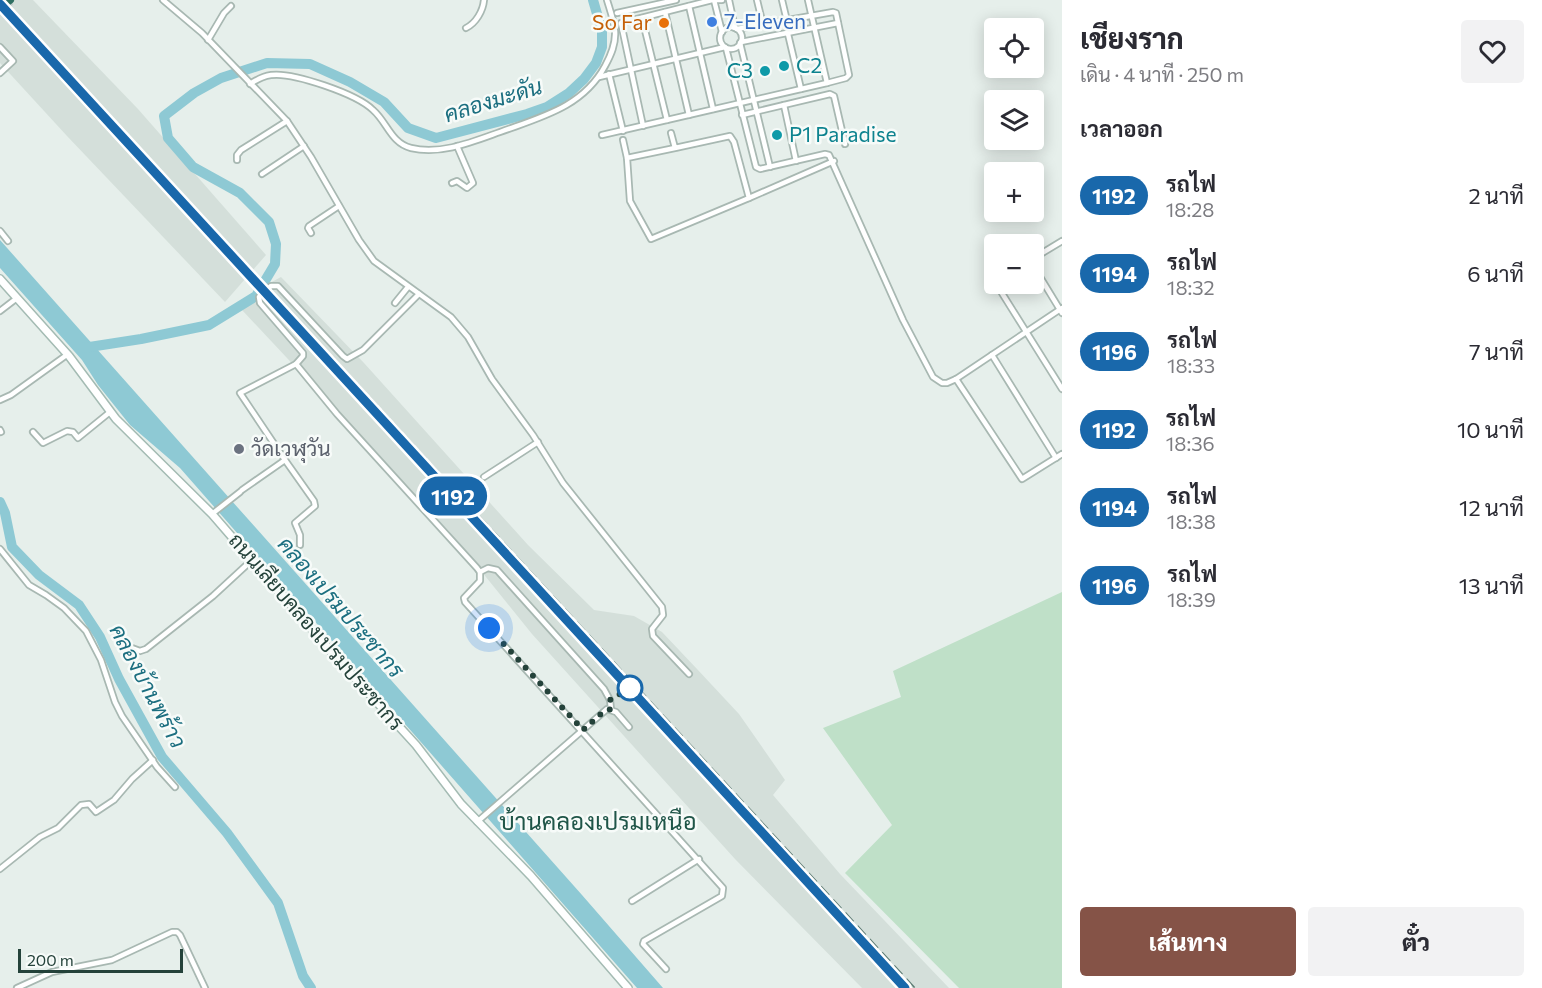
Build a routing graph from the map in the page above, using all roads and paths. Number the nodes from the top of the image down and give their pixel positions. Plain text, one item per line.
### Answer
1 (10, 0) edge
2 (163, 0) edge
3 (484, 0) edge
4 (607, 0) edge
5 (676, 0) edge
6 (714, 0) edge
7 (722, 0) edge
8 (729, 0) edge
9 (757, 0) edge
10 (782, 0) edge
11 (808, 0) edge
12 (231, 6) dead end
13 (689, 6) junction
14 (0, 7) edge
15 (665, 12) junction
16 (617, 13) dead end
17 (812, 16) junction
18 (642, 18) junction
19 (787, 21) junction
20 (838, 23) junction
21 (763, 25) junction
22 (466, 28) dead end
23 (736, 28) junction
24 (814, 29) junction
25 (722, 32) junction
26 (788, 34) junction
27 (208, 40) junction
28 (741, 43) junction
29 (0, 47) edge
30 (726, 47) junction
31 (700, 53) junction
32 (675, 59) junction
33 (653, 64) junction
34 (630, 69) junction
35 (0, 73) edge
36 (609, 74) junction
37 (599, 77) junction
38 (249, 83) junction
39 (827, 83) junction
40 (801, 88) junction
41 (754, 99) junction
42 (739, 103) junction
43 (784, 105) junction
44 (713, 109) junction
45 (757, 111) junction
46 (689, 115) junction
47 (742, 115) junction
48 (667, 120) junction
49 (287, 121) junction
50 (643, 126) junction
51 (623, 130) junction
52 (671, 132) dead end
53 (602, 135) dead end
54 (623, 141) dead end
55 (845, 144) dead end
56 (304, 146) junction
57 (457, 146) junction
58 (675, 148) junction
59 (627, 158) junction
60 (237, 160) dead end
61 (796, 161) junction
62 (834, 161) junction
63 (770, 167) junction
64 (262, 174) dead end
65 (452, 183) dead end
66 (749, 198) junction
67 (339, 206) junction
68 (0, 231) edge
69 (311, 233) dead end
70 (8, 241) dead end
71 (1062, 241) edge
72 (1044, 252) edge
73 (0, 279) edge
74 (1044, 283) edge
75 (408, 286) junction
76 (419, 294) junction
77 (1002, 294) edge
78 (17, 298) junction
79 (395, 303) dead end
80 (1061, 310) edge
81 (0, 311) edge
82 (1026, 333) junction
83 (68, 354) junction
84 (992, 355) junction
85 (296, 364) junction
86 (956, 379) junction
87 (1062, 389) edge
88 (0, 400) edge
89 (110, 412) junction
90 (33, 432) dead end
91 (538, 442) junction
92 (1062, 454) edge
93 (1056, 458) junction
94 (285, 460) junction
95 (484, 477) dead end
96 (214, 512) junction
97 (300, 545) dead end
98 (0, 549) edge
99 (252, 559) junction
100 (480, 572) junction
101 (132, 648) dead end
102 (689, 674) dead end
103 (611, 709) junction
104 (629, 727) dead end
105 (583, 730) junction
106 (153, 760) junction
107 (175, 787) dead end
108 (479, 820) junction
109 (699, 859) junction
110 (0, 869) edge
111 (632, 901) dead end
112 (666, 969) dead end
113 (17, 988) edge
114 (205, 988) edge
115 (628, 988) edge

1 - 14 highway, bridge
2 - 27 street
3 - 22 street
4 - 37 street
5 - 16 street
6 - 7 street
6 - 13 street
6 - 25 street
8 - 23 street
9 - 21 street
10 - 19 street
11 - 17 street
12 - 27 street
13 - 15 street
13 - 31 street
15 - 18 street
15 - 32 street
17 - 19 street
17 - 20 street
17 - 24 street
18 - 33 street
18 - 34 street
19 - 21 street
20 - 24 street
20 - 39 street
21 - 23 street
23 - 25 street
23 - 28 street
24 - 26 street
24 - 39 street
25 - 30 street
26 - 28 street
26 - 40 street
27 - 38 street
28 - 30 street
28 - 41 street
29 - 35 street
30 - 31 street
30 - 42 street
31 - 32 street
31 - 44 street
32 - 33 street
32 - 46 street
33 - 34 street
33 - 48 street
34 - 36 street
34 - 50 street
36 - 37 street
36 - 51 street
37 - 57 street
38 - 49 street
38 - 57 street
39 - 40 street
40 - 41 street
41 - 42 street
41 - 45 street
42 - 44 street
42 - 47 street
43 - 45 street
43 - 55 street
43 - 61 street
44 - 46 street
45 - 47 street
45 - 63 street
46 - 48 street
47 - 63 street
48 - 50 street
49 - 56 street
49 - 60 street
50 - 51 street
51 - 53 street
52 - 58 street
54 - 59 street
56 - 64 street
56 - 67 street
57 - 65 street
58 - 59 street
58 - 66 street
59 - 66 street
61 - 62 street
61 - 63 street
62 - 66 street
62 - 86 street
67 - 69 street
67 - 75 street
68 - 70 street
71 - 72 street
73 - 78 street, ถนนเลียบคลองเปรมประชากร
74 - 80 street
75 - 76 street
75 - 79 street
76 - 85 street
76 - 91 street
77 - 82 street
78 - 81 street
78 - 83 street, ถนนเลียบคลองเปรมประชากร
80 - 82 street
82 - 84 street
82 - 87 street
83 - 88 street
83 - 89 street, ถนนเลียบคลองเปรมประชากร
84 - 86 street
84 - 93 street
85 - 94 street
85 - 100 street
86 - 93 street
89 - 90 street
89 - 96 street, ถนนเลียบคลองเปรมประชากร
91 - 95 street
91 - 102 street
92 - 93 street
94 - 96 street
94 - 97 street
96 - 99 street, ถนนเลียบคลองเปรมประชากร
98 - 106 street
99 - 101 street
99 - 108 street, ถนนเลียบคลองเปรมประชากร
100 - 103 street
100 - 105 street
103 - 104 street
103 - 105 street
105 - 108 street
105 - 109 street
106 - 107 street
106 - 110 street
108 - 115 street, ถนนเลียบคลองเปรมประชากร
109 - 111 street
109 - 112 street
113 - 114 street

